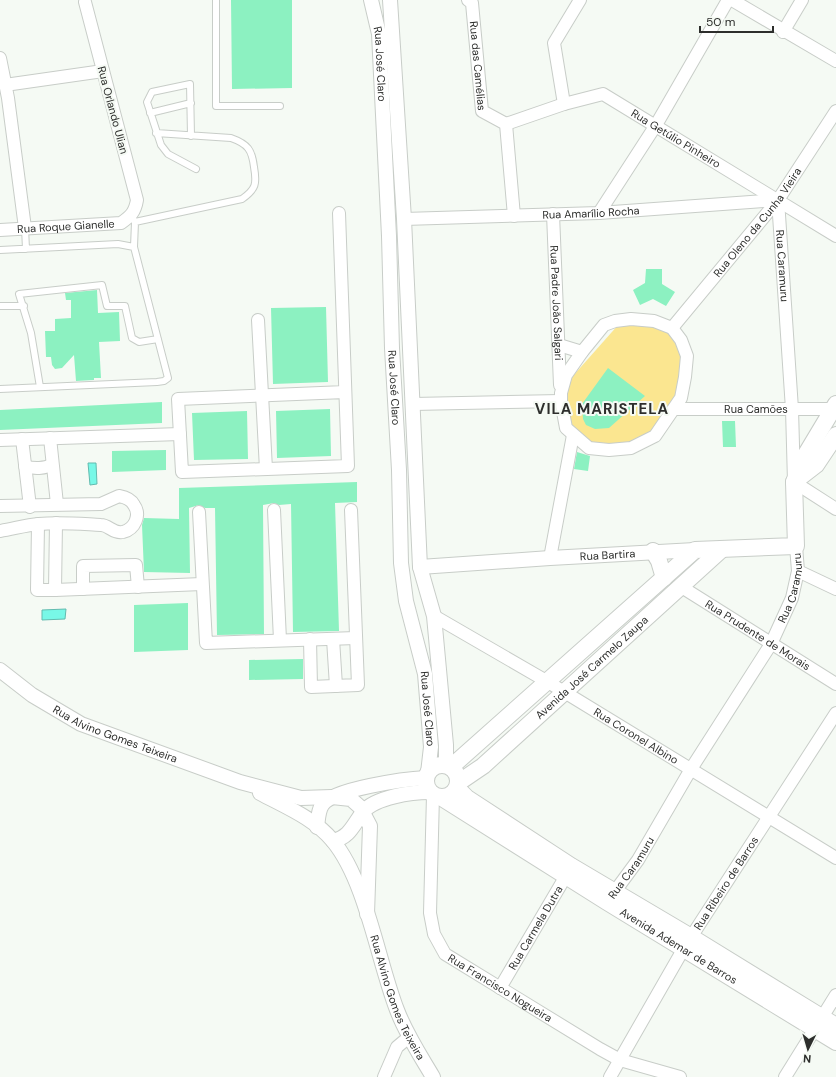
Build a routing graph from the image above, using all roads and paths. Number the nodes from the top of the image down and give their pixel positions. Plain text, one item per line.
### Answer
1 (216, 0) edge
2 (372, 0) edge
3 (390, 0) edge
4 (468, 0) edge
5 (580, 0) edge
6 (728, 0) edge
7 (732, 0) edge
8 (802, 0) edge
9 (84, 1) edge
10 (783, 32) junction
11 (0, 58) edge
12 (836, 62) edge
13 (103, 71) junction
14 (5, 85) junction
15 (191, 103) junction
16 (564, 104) junction
17 (280, 106) dead end
18 (836, 111) edge
19 (150, 113) junction
20 (506, 124) junction
21 (656, 125) junction
22 (156, 134) junction
23 (191, 136) junction
24 (196, 169) dead end
25 (778, 200) junction
26 (339, 213) dead end
27 (599, 213) junction
28 (552, 214) junction
29 (514, 216) junction
30 (404, 218) junction
31 (133, 219) junction
32 (25, 228) junction
33 (0, 230) edge
34 (836, 236) edge
35 (134, 247) junction
36 (26, 249) junction
37 (0, 250) edge
38 (0, 306) edge
39 (24, 306) junction
40 (258, 320) dead end
41 (672, 328) junction
42 (158, 339) junction
43 (559, 345) junction
44 (582, 352) junction
45 (40, 387) junction
46 (0, 389) edge
47 (345, 392) junction
48 (263, 396) junction
49 (561, 397) junction
50 (413, 404) junction
51 (675, 408) junction
52 (835, 408) edge
53 (792, 410) junction
54 (180, 434) junction
55 (836, 434) edge
56 (573, 435) junction
57 (50, 438) junction
58 (22, 439) junction
59 (0, 440) edge
60 (52, 464) junction
61 (25, 466) junction
62 (266, 469) junction
63 (794, 482) junction
64 (57, 504) junction
65 (0, 506) edge
66 (30, 506) junction
67 (836, 509) edge
68 (274, 510) dead end
69 (351, 510) dead end
70 (199, 512) dead end
71 (56, 523) junction
72 (38, 524) junction
73 (0, 531) edge
74 (796, 546) junction
75 (722, 549) junction
76 (695, 550) junction
77 (653, 551) junction
78 (55, 556) junction
79 (38, 557) junction
80 (550, 558) junction
81 (420, 567) junction
82 (798, 571) junction
83 (664, 578) junction
84 (202, 584) junction
85 (680, 586) junction
86 (138, 587) junction
87 (83, 589) junction
88 (55, 590) junction
89 (836, 590) edge
90 (434, 616) junction
91 (333, 638) junction
92 (356, 638) junction
93 (310, 639) junction
94 (280, 640) junction
95 (771, 644) junction
96 (0, 670) edge
97 (548, 682) junction
98 (836, 684) edge
99 (336, 686) junction
100 (565, 692) junction
101 (836, 713) edge
102 (449, 766) junction
103 (691, 769) junction
104 (240, 782) junction
105 (458, 786) junction
106 (432, 787) junction
107 (332, 797) junction
108 (363, 811) junction
109 (770, 817) junction
110 (318, 827) junction
111 (333, 841) junction
112 (836, 858) edge
113 (569, 871) junction
114 (611, 897) junction
115 (367, 914) junction
116 (687, 942) junction
117 (500, 988) junction
118 (836, 995) edge
119 (819, 1023) junction
120 (836, 1026) edge
121 (409, 1037) junction
122 (836, 1042) edge
123 (620, 1060) junction
124 (384, 1077) edge
125 (433, 1077) edge
126 (610, 1077) edge
127 (680, 1077) edge
128 (785, 1077) edge

1 - 17 lane
2 - 106 street, Rua José Claro
3 - 30 street, Rua José Claro
4 - 20 street, Rua das Camélias
5 - 16 street
6 - 21 street
7 - 10 street
8 - 10 street
9 - 13 street, Rua Orlando Ulian
10 - 12 street
11 - 14 street
13 - 14 street
13 - 31 street, Rua Orlando Ulian
14 - 32 street
15 - 19 lane
15 - 19 lane
15 - 23 lane
16 - 20 street, Rua Getúlio Pinheiro
16 - 21 street, Rua Getúlio Pinheiro
18 - 25 street, Rua Oleno da Cunha Vieira
19 - 22 lane
20 - 29 street
21 - 25 street, Rua Getúlio Pinheiro
21 - 27 street
22 - 23 lane
22 - 24 lane
23 - 31 lane
25 - 27 street, Rua Amarílio Rocha
25 - 34 street, Rua Getúlio Pinheiro
25 - 41 street, Rua Oleno da Cunha Vieira
25 - 53 street, Rua Caramuru
26 - 47 street
27 - 28 street, Rua Amarílio Rocha
28 - 29 street, Rua Amarílio Rocha
28 - 43 street, Rua Padre João Salgari
29 - 30 street, Rua Amarílio Rocha
30 - 50 street, Rua José Claro
31 - 32 street, Rua Roque Gianelle
31 - 35 lane
32 - 33 street, Rua Roque Gianelle
32 - 36 lane
35 - 36 lane
35 - 42 lane
36 - 37 lane
38 - 39 lane
39 - 42 lane
39 - 45 lane
40 - 48 street
41 - 44 street
41 - 51 street
42 - 45 lane
43 - 44 street
43 - 49 street, Rua Padre João Salgari
44 - 49 street
45 - 46 lane
47 - 48 street
47 - 62 street
48 - 54 street
48 - 62 street
49 - 50 street
49 - 56 street
50 - 81 street, Rua José Claro
51 - 53 street, Rua Camões
51 - 56 street
52 - 53 street, Rua Camões
52 - 63 main road
53 - 63 street, Rua Caramuru
54 - 57 street
54 - 62 street
55 - 63 main road
56 - 80 street
57 - 58 street
57 - 60 street
58 - 59 street
58 - 61 street
60 - 61 street
60 - 64 street
61 - 66 street
63 - 67 street
63 - 74 main road, Rua Caramuru
64 - 66 street
64 - 71 street
65 - 66 street
68 - 94 street
69 - 92 street
70 - 84 street
71 - 72 street
71 - 78 street
72 - 73 street
72 - 79 street
74 - 75 main road, Rua Bartira
74 - 82 street, Rua Caramuru
75 - 76 main road, Rua Bartira
75 - 85 main road, Avenida José Carmelo Zaupa
76 - 77 street, Rua Bartira
76 - 83 main road, Avenida José Carmelo Zaupa
77 - 80 street, Rua Bartira
77 - 83 main road
78 - 79 street
78 - 88 street
79 - 88 street
80 - 81 street, Rua Bartira
81 - 90 street, Rua José Claro
82 - 89 street
82 - 95 street, Rua Caramuru
83 - 97 main road, Avenida José Carmelo Zaupa
84 - 86 street
84 - 94 street
85 - 95 street, Rua Prudente de Morais
85 - 100 main road, Avenida José Carmelo Zaupa
86 - 87 street
86 - 87 street
87 - 88 street
90 - 97 street, Rua Coronel Albino
90 - 102 street, Rua José Claro
91 - 92 street
91 - 93 street
91 - 99 street
92 - 99 street
93 - 94 street
93 - 99 street
95 - 98 street, Rua Prudente de Morais
95 - 103 street, Rua Caramuru
96 - 104 street, Rua Alvino Gomes Teixeira
97 - 100 street, Rua Coronel Albino
97 - 102 main road, Avenida José Carmelo Zaupa
100 - 103 street, Rua Coronel Albino
100 - 105 main road, Avenida José Carmelo Zaupa
101 - 109 street, Rua Ribeiro de Barros
102 - 105 main road
102 - 106 main road
103 - 109 street, Rua Coronel Albino
103 - 114 street, Rua Caramuru
104 - 107 street, Rua Alvino Gomes Teixeira
104 - 110 street, Rua Alvino Gomes Teixeira
105 - 106 main road
105 - 113 main road, Avenida Ademar de Barros
106 - 107 street
106 - 108 street
106 - 113 main road, Avenida Ademar de Barros
106 - 117 street, Rua Francisco Nogueira
107 - 108 street, Rua Alvino Gomes Teixeira
107 - 110 street
108 - 111 street
108 - 115 street, Rua Alvino Gomes Teixeira
109 - 112 street, Rua Coronel Albino
109 - 116 street, Rua Ribeiro de Barros
110 - 111 street, Rua Alvino Gomes Teixeira
111 - 115 street, Rua Alvino Gomes Teixeira
113 - 114 main road, Avenida Ademar de Barros
113 - 117 street, Rua Carmela Dutra
114 - 116 main road, Avenida Ademar de Barros
115 - 121 street, Rua Alvino Gomes Teixeira
116 - 119 main road, Avenida Ademar de Barros
116 - 123 street, Rua Ribeiro de Barros
117 - 123 street, Rua Francisco Nogueira
118 - 119 street
119 - 120 main road, Avenida Ademar de Barros
119 - 122 main road, Avenida Ademar de Barros
119 - 128 street
121 - 124 street
121 - 125 street, Rua Alvino Gomes Teixeira
123 - 126 street, Rua Ribeiro de Barros
123 - 127 street, Rua Francisco Nogueira

